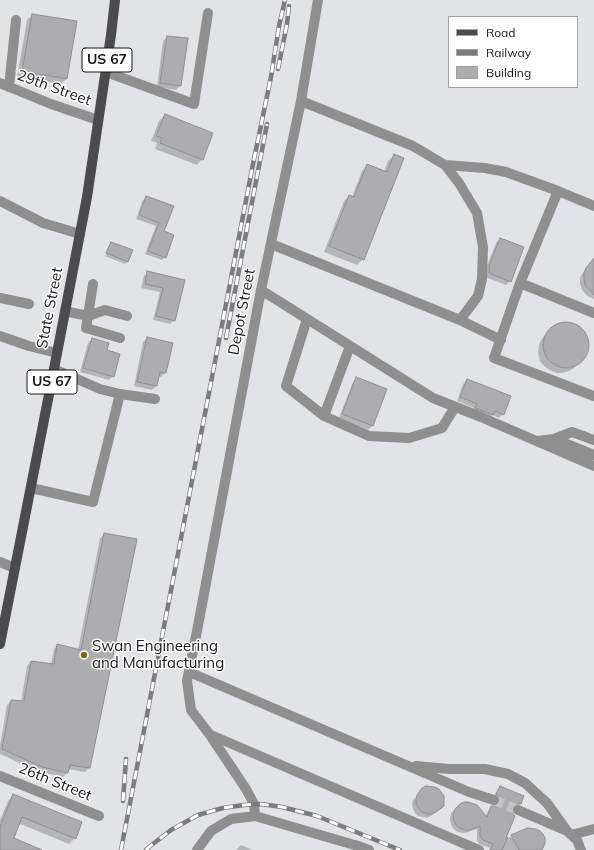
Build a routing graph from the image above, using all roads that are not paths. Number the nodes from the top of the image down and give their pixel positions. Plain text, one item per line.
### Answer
1 (115, 0) edge
2 (318, 0) edge
3 (208, 13) dead end
4 (16, 20) dead end
5 (106, 72) junction
6 (5, 85) edge
7 (301, 101) junction
8 (98, 120) junction
9 (445, 165) junction
10 (558, 191) junction
11 (0, 201) edge
12 (594, 206) edge
13 (80, 234) junction
14 (271, 244) junction
15 (520, 283) junction
16 (93, 284) dead end
17 (261, 290) junction
18 (0, 298) edge
19 (29, 304) dead end
20 (65, 311) junction
21 (594, 313) edge
22 (88, 316) junction
23 (127, 316) dead end
24 (307, 319) junction
25 (460, 320) junction
26 (0, 336) edge
27 (120, 338) dead end
28 (500, 340) junction
29 (350, 346) junction
30 (57, 353) junction
31 (54, 369) junction
32 (120, 394) junction
33 (594, 396) edge
34 (155, 399) dead end
35 (455, 407) junction
36 (324, 416) junction
37 (554, 439) junction
38 (594, 440) edge
39 (535, 441) junction
40 (594, 455) edge
41 (594, 466) edge
42 (31, 488) junction
43 (0, 562) edge
44 (15, 568) junction
45 (0, 644) edge
46 (189, 672) junction
47 (210, 735) junction
48 (406, 765) junction
49 (0, 776) edge
50 (494, 800) tunnel mouth
51 (518, 810) tunnel mouth
52 (99, 816) dead end
53 (255, 816) junction
54 (594, 829) edge
55 (569, 833) junction
56 (197, 850) edge
57 (369, 850) edge
58 (479, 850) edge
59 (581, 850) edge

1 - 5 main road, State Street / US 67
2 - 7 street, Depot Street
3 - 5 street
4 - 6 street
5 - 8 main road, State Street / US 67
6 - 8 street, 29th Street
7 - 9 street
7 - 14 street, Depot Street
8 - 13 main road, State Street / US 67
9 - 10 street
9 - 25 street
10 - 12 street
10 - 15 street
11 - 13 street
13 - 20 main road, State Street / US 67
14 - 17 street, Depot Street
14 - 25 street
15 - 21 street
15 - 28 street
16 - 22 street
17 - 24 street
17 - 46 street, Depot Street
18 - 19 street
20 - 22 street
20 - 30 main road, State Street / US 67
22 - 23 street
22 - 27 street
24 - 29 street
24 - 36 street
25 - 28 street
26 - 30 street
28 - 33 street
29 - 35 street
29 - 36 street
30 - 31 main road, State Street / US 67
31 - 32 street
31 - 42 main road, State Street / US 67
32 - 34 street
32 - 42 street
35 - 36 street
35 - 39 street
37 - 38 street
37 - 39 street
37 - 40 street
39 - 41 street
42 - 44 main road, State Street / US 67
43 - 44 street
44 - 45 main road, State Street / US 67
46 - 47 street, Depot Street
46 - 48 street
47 - 53 street, Depot Street
47 - 58 street
48 - 50 street
48 - 55 street
49 - 52 street, 26th Street
51 - 55 street
53 - 56 street
53 - 57 street
54 - 55 street
55 - 59 street

